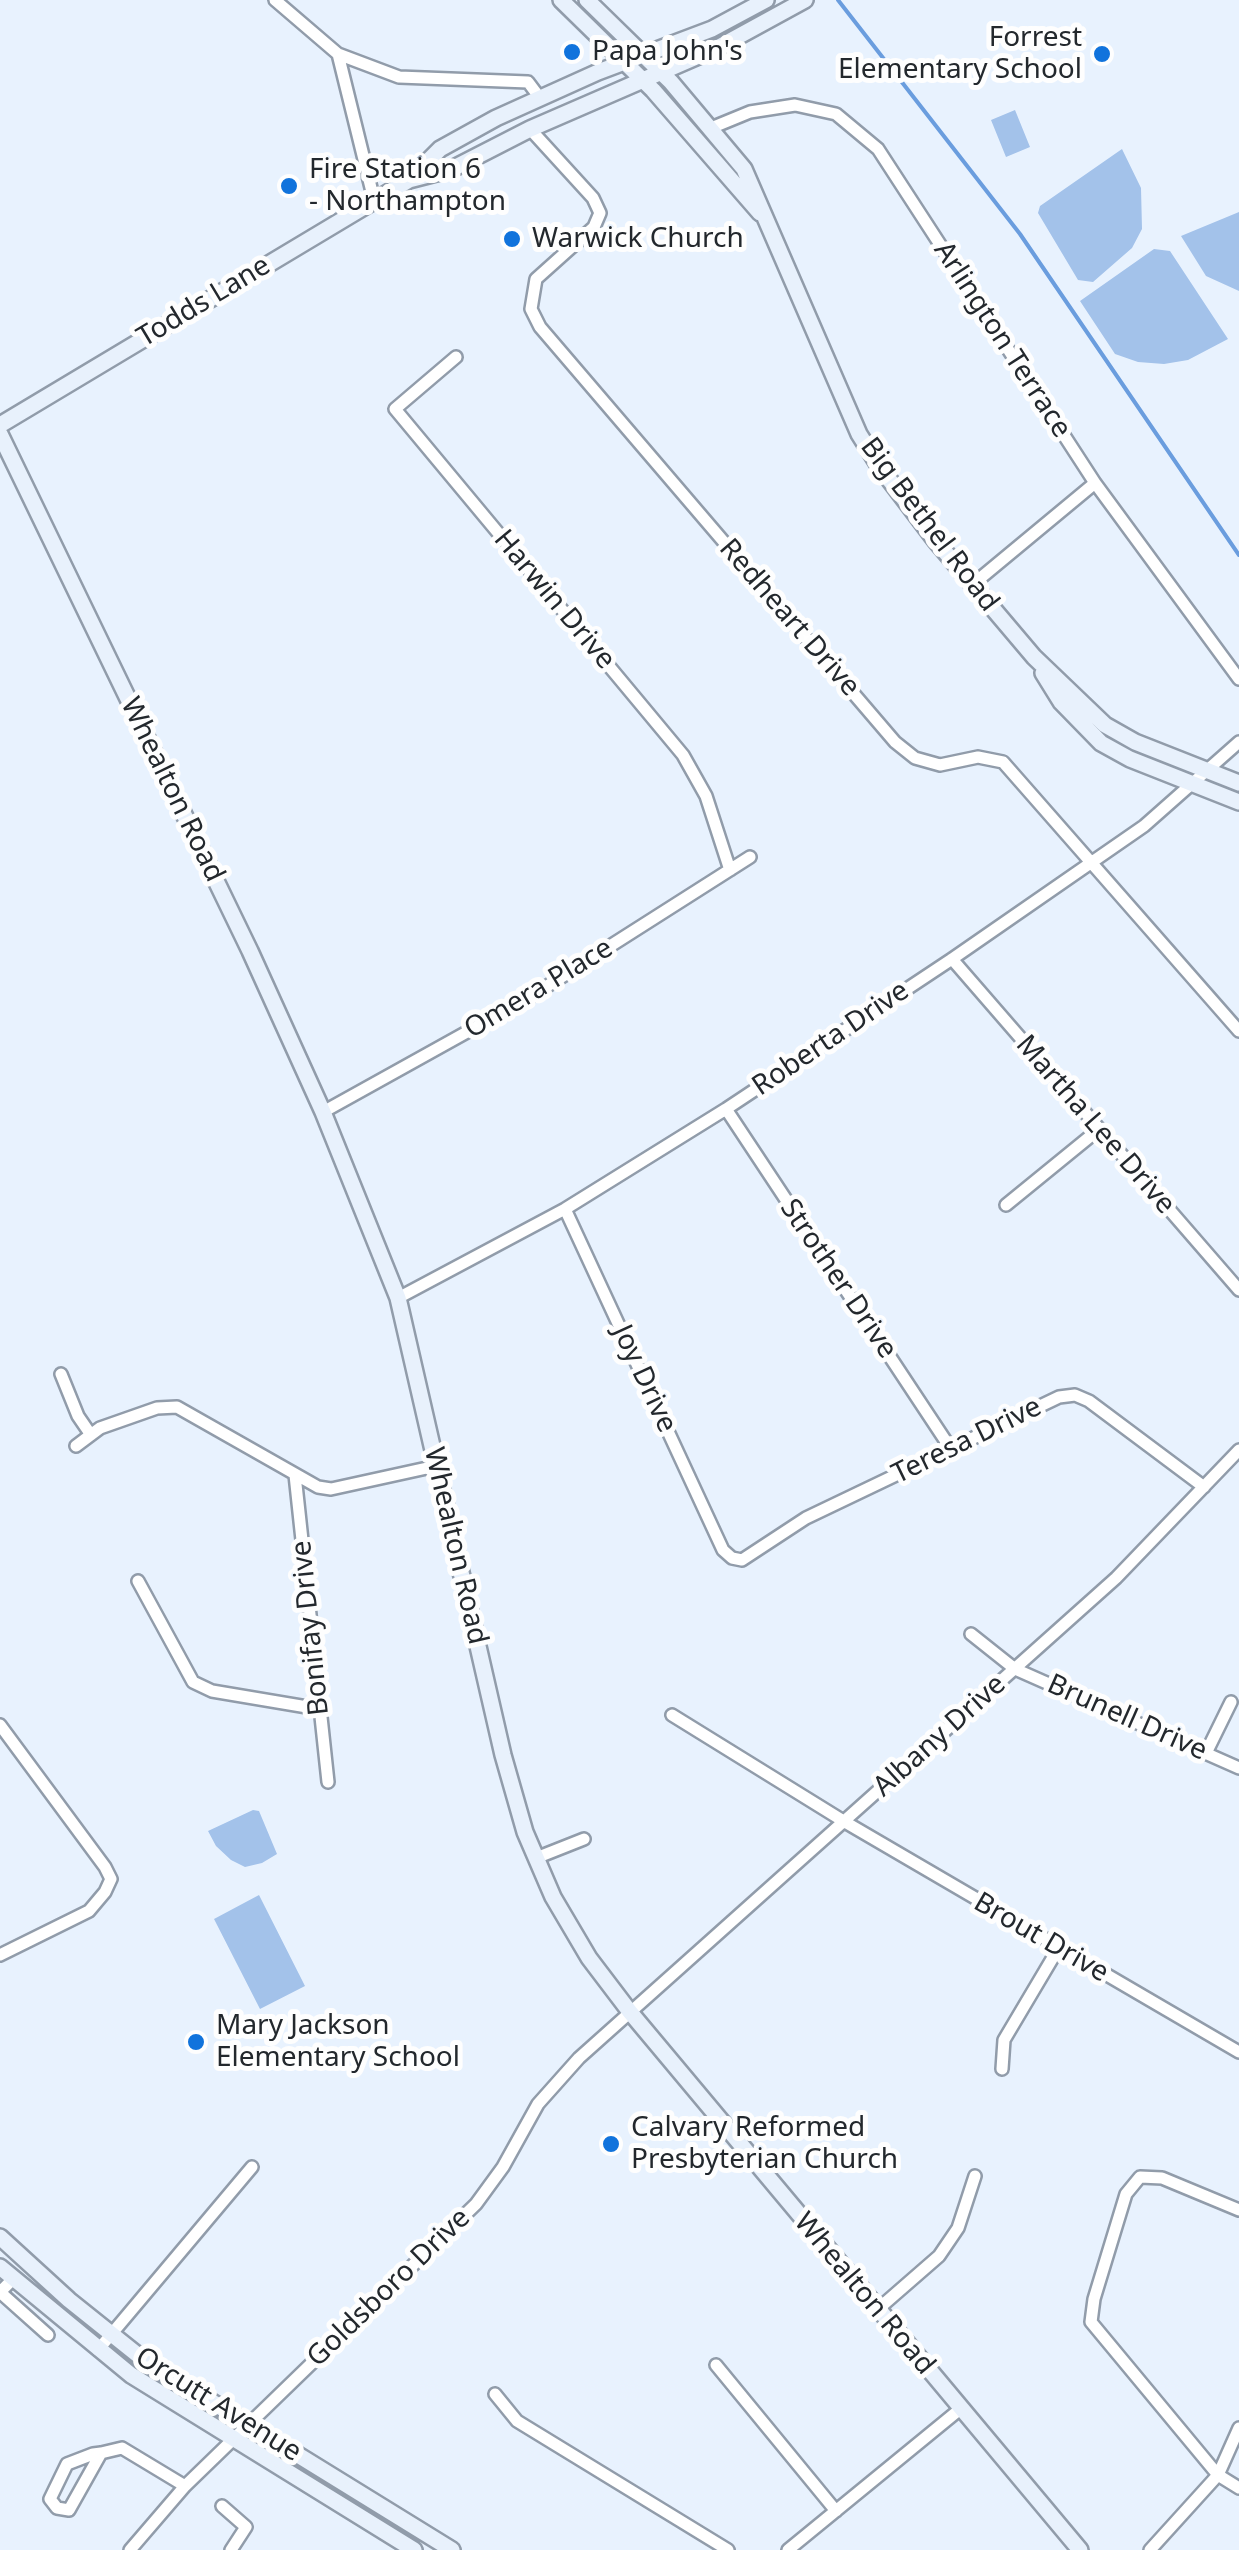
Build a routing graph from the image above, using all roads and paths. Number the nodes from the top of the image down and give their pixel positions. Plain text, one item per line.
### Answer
1 (275, 0) edge
2 (560, 0) edge
3 (588, 0) edge
4 (766, 0) edge
5 (805, 0) edge
6 (338, 54) junction
7 (643, 56) junction
8 (624, 62) junction
9 (660, 72) junction
10 (642, 79) junction
11 (540, 98) junction
12 (530, 128) junction
13 (711, 128) junction
14 (408, 180) junction
15 (374, 200) junction
16 (766, 220) junction
17 (456, 358) dead end
18 (0, 425) edge
19 (0, 434) edge
20 (1095, 483) junction
21 (972, 585) junction
22 (1034, 657) junction
23 (1239, 679) edge
24 (1239, 742) edge
25 (1208, 771) junction
26 (1193, 784) junction
27 (1239, 784) edge
28 (1239, 802) edge
29 (750, 857) dead end
30 (1092, 862) junction
31 (730, 870) junction
32 (952, 959) junction
33 (1239, 1031) edge
34 (726, 1109) junction
35 (323, 1112) junction
36 (1098, 1130) junction
37 (1006, 1205) dead end
38 (565, 1209) junction
39 (1239, 1290) edge
40 (398, 1298) junction
41 (62, 1374) dead end
42 (91, 1435) junction
43 (76, 1446) dead end
44 (951, 1449) junction
45 (1239, 1450) edge
46 (436, 1466) junction
47 (294, 1475) junction
48 (1204, 1487) junction
49 (723, 1550) joint
50 (138, 1581) dead end
51 (971, 1634) dead end
52 (1014, 1669) junction
53 (1230, 1702) dead end
54 (319, 1709) junction
55 (672, 1715) dead end
56 (0, 1725) edge
57 (1206, 1753) junction
58 (1239, 1768) edge
59 (328, 1782) dead end
60 (844, 1822) junction
61 (584, 1839) dead end
62 (536, 1858) junction
63 (1058, 1949) junction
64 (0, 1955) edge
65 (630, 2012) junction
66 (1239, 2052) edge
67 (1002, 2069) dead end
68 (252, 2166) dead end
69 (976, 2176) dead end
70 (1239, 2210) edge
71 (0, 2237) edge
72 (0, 2266) edge
73 (13, 2279) junction
74 (877, 2310) junction
75 (48, 2334) dead end
76 (110, 2335) junction
77 (98, 2350) junction
78 (716, 2365) dead end
79 (495, 2394) dead end
80 (960, 2410) junction
81 (246, 2425) junction
82 (1239, 2428) edge
83 (232, 2439) junction
84 (100, 2453) junction
85 (1218, 2475) junction
86 (185, 2486) junction
87 (1239, 2488) edge
88 (222, 2506) dead end
89 (836, 2510) junction
90 (417, 2530) junction
91 (409, 2549) edge
92 (130, 2550) edge
93 (231, 2550) edge
94 (452, 2550) edge
95 (728, 2550) edge
96 (788, 2550) edge
97 (1080, 2550) edge
98 (1150, 2550) edge

1 - 6 street
2 - 8 main road, Big Bethel Road
3 - 7 main road, Big Bethel Road
4 - 7 main road, Todds Lane
5 - 9 main road, Todds Lane
6 - 11 street
6 - 15 street
7 - 8 main road, Todds Lane
7 - 9 main road, Big Bethel Road
8 - 10 main road, Big Bethel Road
8 - 11 main road, Todds Lane
9 - 10 main road, Todds Lane
9 - 13 main road, Big Bethel Road
10 - 12 main road, Todds Lane
10 - 16 main road, Big Bethel Road
11 - 14 main road, Todds Lane
12 - 14 main road, Todds Lane
12 - 30 street, Redheart Drive
13 - 16 main road, Big Bethel Road
13 - 20 street, Arlington Terrace
14 - 15 main road, Todds Lane
15 - 18 main road, Todds Lane
16 - 21 main road, Big Bethel Road
17 - 31 street, Harwin Drive
19 - 35 main road, Whealton Road
20 - 21 street
20 - 23 street, Arlington Terrace
21 - 22 main road, Big Bethel Road
22 - 25 main road, Big Bethel Road
22 - 26 main road, Big Bethel Road
24 - 25 street, Roberta Drive
25 - 26 street, Roberta Drive
25 - 27 main road, Big Bethel Road
26 - 28 main road, Big Bethel Road
26 - 30 street, Roberta Drive
29 - 31 street, Omera Place
30 - 32 street, Roberta Drive
30 - 33 street, Redheart Drive
31 - 35 street, Omera Place
32 - 34 street, Roberta Drive
32 - 36 street, Martha Lee Drive
34 - 38 street, Roberta Drive
34 - 44 street, Strother Drive
35 - 40 main road, Whealton Road
36 - 37 street
36 - 39 street, Martha Lee Drive
38 - 40 street, Roberta Drive
38 - 49 street, Joy Drive
40 - 46 main road, Whealton Road
41 - 42 street
42 - 43 street
42 - 47 street
44 - 48 street, Teresa Drive
44 - 49 street, Teresa Drive
45 - 48 street, Albany Drive
46 - 47 street
46 - 62 main road, Whealton Road
47 - 54 street, Bonifay Drive
48 - 52 street, Albany Drive
50 - 54 street
51 - 52 street, Brunell Drive
52 - 57 street, Brunell Drive
52 - 60 street, Albany Drive
53 - 57 street
54 - 59 street, Bonifay Drive
55 - 60 street, Brout Drive
56 - 64 street
57 - 58 street, Brunell Drive
60 - 63 street, Brout Drive
60 - 65 street, Albany Drive
61 - 62 street
62 - 65 main road, Whealton Road
63 - 66 street, Brout Drive
63 - 67 street
65 - 74 main road, Whealton Road
65 - 81 street, Goldsboro Drive
68 - 76 street
69 - 74 street
70 - 85 street
71 - 76 main road, Orcutt Avenue
72 - 73 main road, Orcutt Avenue
73 - 75 street
73 - 77 main road, Orcutt Avenue
74 - 80 main road, Whealton Road
76 - 77 street
76 - 81 main road, Orcutt Avenue
77 - 83 main road, Orcutt Avenue
78 - 89 street
79 - 95 street
80 - 89 street
80 - 97 main road, Whealton Road
81 - 83 street, Goldsboro Drive
81 - 90 main road, Orcutt Avenue
82 - 85 street
83 - 86 street, Goldsboro Drive
83 - 91 main road, Orcutt Avenue
84 - 84 street
84 - 86 street
85 - 87 street
85 - 98 street
86 - 92 street, Goldsboro Drive
88 - 93 street
89 - 96 street
90 - 91 street
90 - 94 main road, Orcutt Avenue

